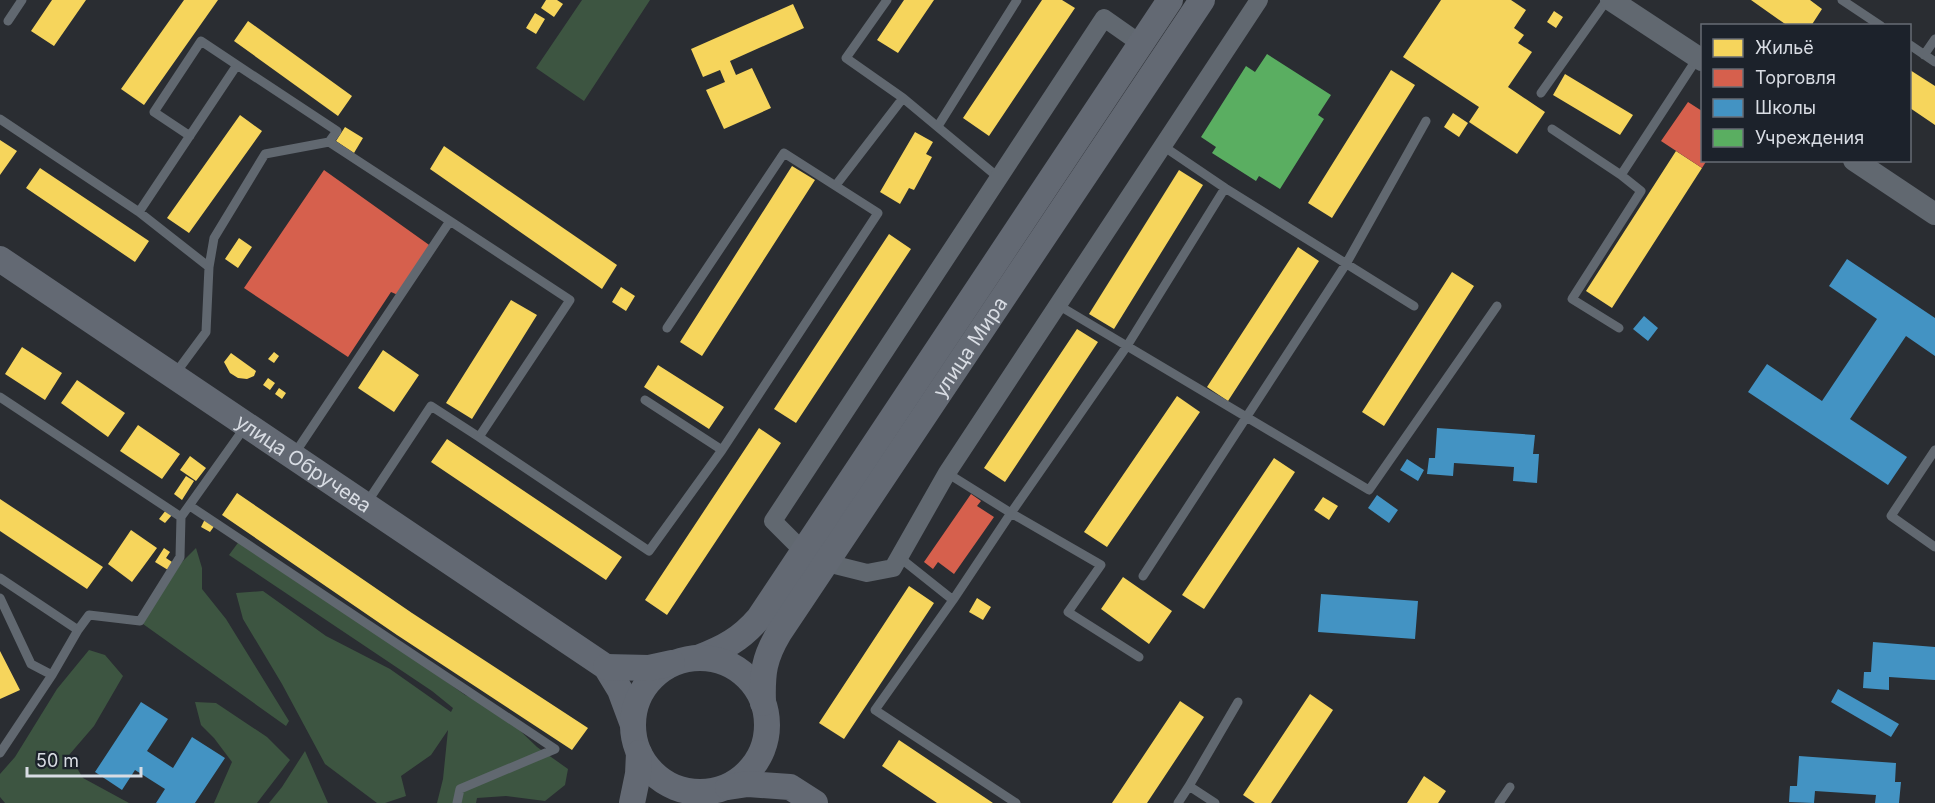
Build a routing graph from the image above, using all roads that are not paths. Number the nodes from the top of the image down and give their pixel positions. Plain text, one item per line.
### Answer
1 (22, 0) edge
2 (887, 0) edge
3 (1017, 0) edge
4 (1170, 0) edge
5 (1202, 0) edge
6 (1259, 0) edge
7 (1609, 0) edge
8 (1842, 0) edge
9 (8, 21) dead end
10 (1878, 24) edge
11 (1935, 39) edge
12 (1141, 44) junction
13 (1911, 46) edge
14 (1924, 55) junction
15 (1700, 59) edge
16 (1935, 62) edge
17 (237, 65) junction
18 (1541, 93) dead end
19 (903, 98) junction
20 (0, 119) edge
21 (1426, 121) dead end
22 (938, 126) junction
23 (1552, 129) dead end
24 (190, 136) junction
25 (329, 142) junction
26 (1163, 146) junction
27 (1857, 162) edge
28 (1621, 175) junction
29 (999, 178) junction
30 (836, 185) junction
31 (1225, 188) junction
32 (139, 212) junction
33 (1935, 214) edge
34 (450, 221) junction
35 (0, 259) edge
36 (1346, 264) junction
37 (209, 267) junction
38 (1058, 305) junction
39 (1414, 306) dead end
40 (1497, 306) dead end
41 (668, 328) dead end
42 (1619, 328) dead end
43 (1127, 346) junction
44 (174, 375) junction
45 (0, 397) edge
46 (645, 400) dead end
47 (1248, 418) junction
48 (247, 425) junction
49 (479, 437) junction
50 (722, 450) junction
51 (1935, 450) edge
52 (293, 458) junction
53 (947, 473) junction
54 (190, 506) junction
55 (365, 506) junction
56 (1011, 513) junction
57 (181, 517) junction
58 (1935, 547) edge
59 (803, 551) junction
60 (899, 557) junction
61 (826, 564) junction
62 (1143, 576) dead end
63 (0, 578) edge
64 (0, 598) edge
65 (953, 600) junction
66 (78, 630) junction
67 (1138, 657) dead end
68 (688, 660) junction
69 (606, 667) junction
70 (52, 675) junction
71 (1238, 702) dead end
72 (764, 703) junction
73 (633, 725) junction
74 (767, 728) junction
75 (0, 753) edge
76 (639, 753) junction
77 (1189, 786) junction
78 (790, 787) junction
79 (1510, 787) dead end
80 (704, 794) edge
81 (457, 803) edge
82 (632, 803) edge
83 (815, 803) edge
84 (1016, 803) edge
85 (1178, 803) edge
86 (1215, 803) edge
87 (1499, 803) edge

1 - 9 lane
2 - 19 lane
3 - 22 lane
4 - 12 main road, улица Мира
5 - 61 main road, улица Мира
6 - 26 street
7 - 15 street
7 - 18 lane
8 - 10 lane
11 - 14 lane
12 - 29 street
12 - 59 main road, улица Мира
13 - 14 lane
14 - 16 lane
15 - 28 lane
17 - 24 lane
17 - 24 lane
17 - 25 lane
19 - 22 lane
19 - 30 lane
20 - 32 lane
21 - 36 lane
22 - 29 lane
23 - 28 lane
24 - 32 lane
25 - 34 lane
25 - 37 lane
26 - 31 lane
26 - 38 street
27 - 33 street
28 - 42 lane
29 - 59 street
30 - 41 lane
30 - 50 lane
31 - 36 lane
31 - 43 lane
32 - 37 lane
34 - 49 lane
34 - 52 lane
35 - 44 main road, улица Обручева
36 - 39 lane
36 - 47 lane
37 - 44 lane
38 - 43 lane
38 - 53 street
40 - 47 lane
43 - 47 lane
43 - 56 lane
44 - 48 main road, улица Обручева
45 - 57 lane
46 - 50 lane
47 - 62 lane
48 - 52 main road, улица Обручева
48 - 54 lane
49 - 50 lane
49 - 55 lane
51 - 58 lane
52 - 55 main road, улица Обручева
53 - 56 lane
53 - 60 street
54 - 57 lane
54 - 81 lane
55 - 69 main road, улица Обручева
56 - 65 lane
56 - 67 lane
57 - 66 lane
59 - 68 main road, улица Мира
60 - 61 street
60 - 65 lane
61 - 72 main road, улица Мира
63 - 66 lane
64 - 70 lane
65 - 84 lane
66 - 70 lane
68 - 69 main road
68 - 72 main road
68 - 73 main road
69 - 73 main road, улица Обручева
70 - 75 lane
71 - 77 lane
72 - 74 main road
73 - 76 main road
74 - 78 main road
74 - 80 main road
76 - 80 main road
76 - 82 main road
77 - 85 lane
77 - 86 lane
78 - 80 main road
78 - 83 main road
79 - 87 lane

